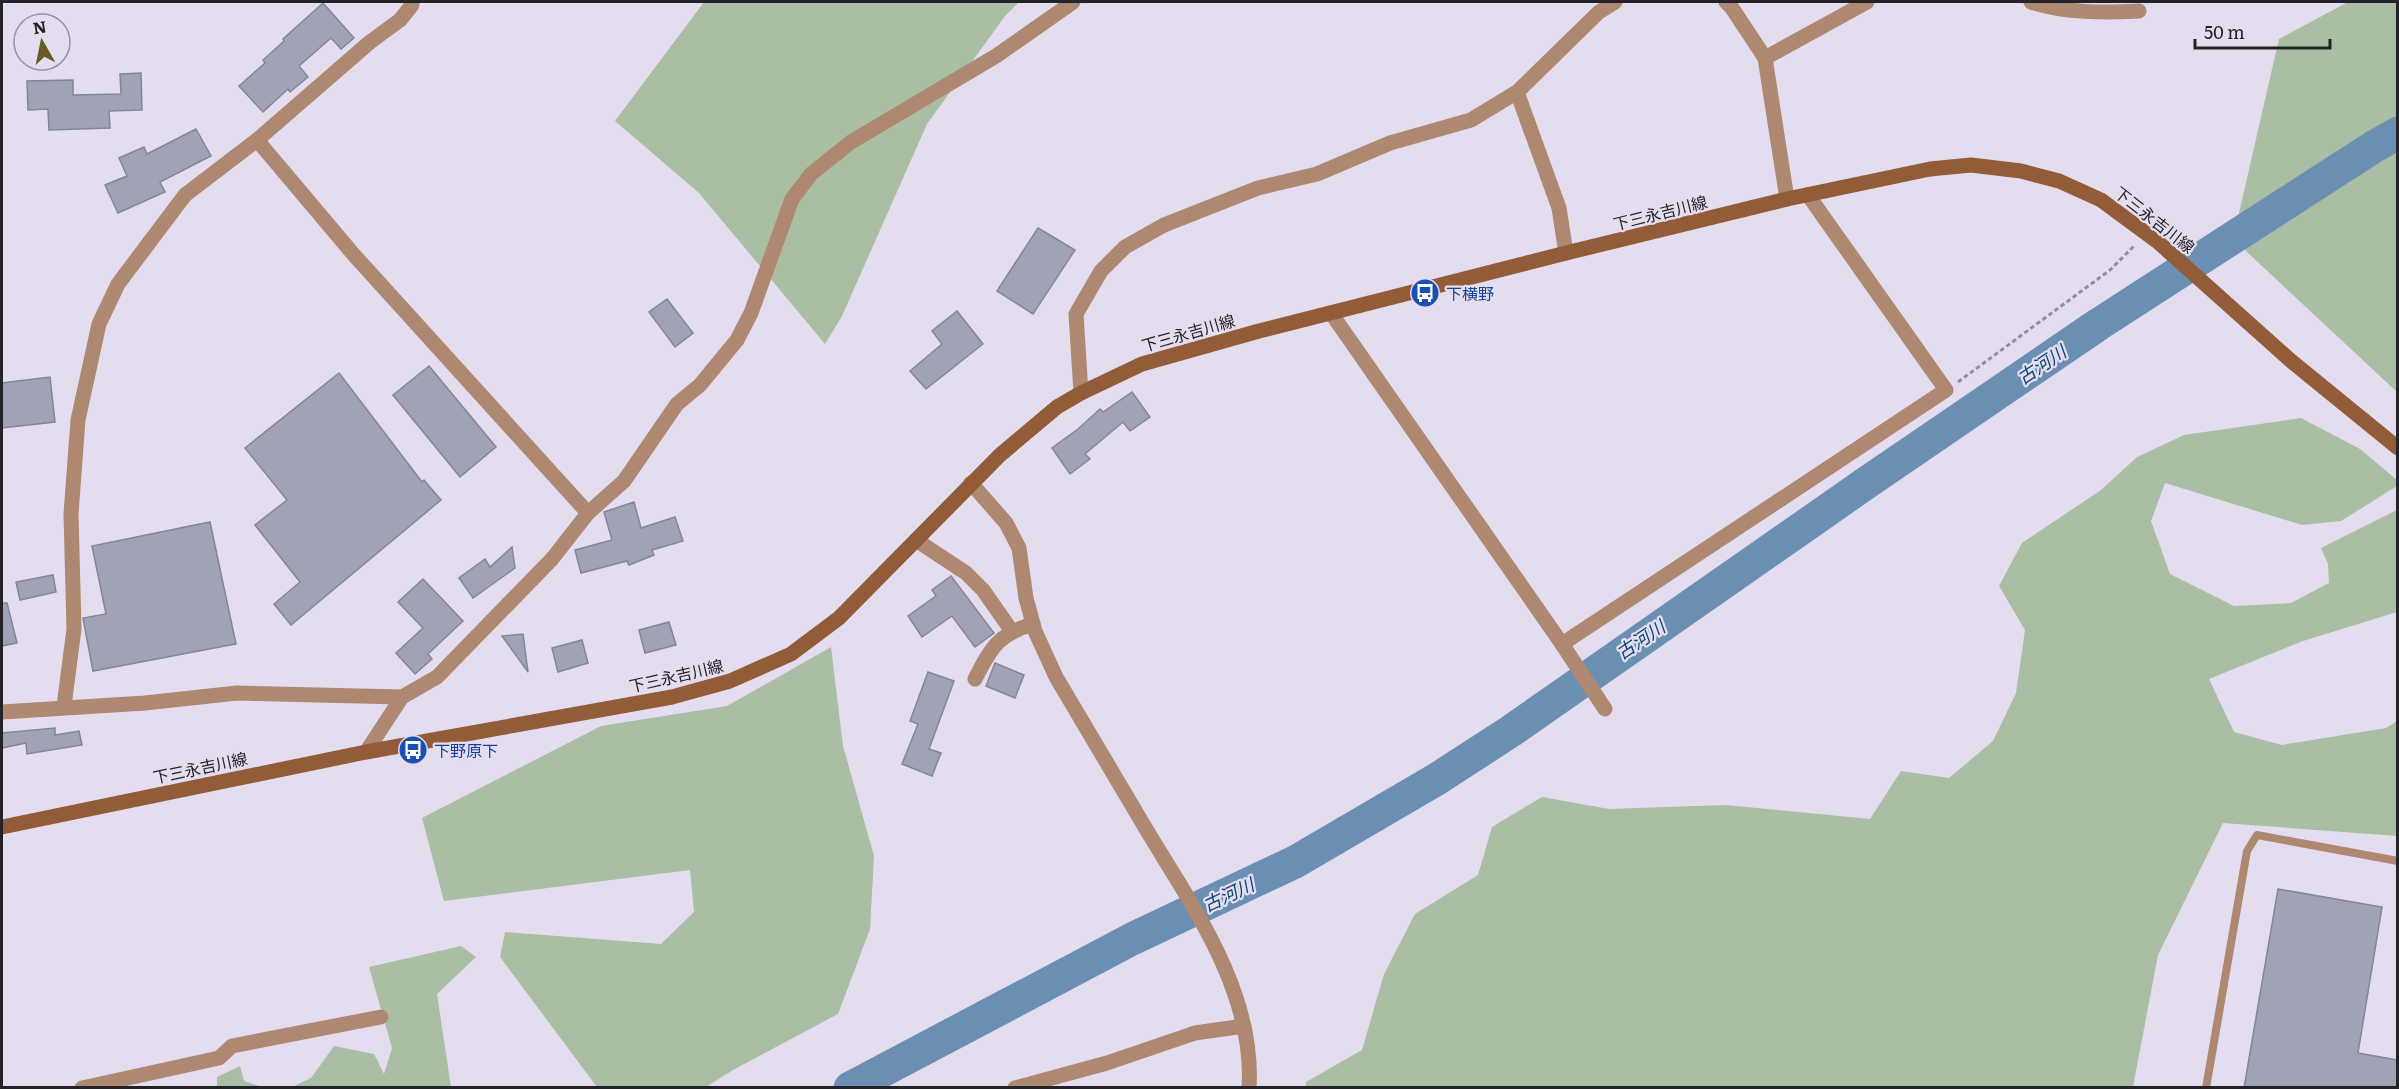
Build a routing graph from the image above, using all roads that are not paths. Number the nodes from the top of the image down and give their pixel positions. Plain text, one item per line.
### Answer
1 (412, 2) edge
2 (1073, 2) edge
3 (1615, 2) edge
4 (1726, 2) edge
5 (1868, 2) edge
6 (2031, 2) edge
7 (2139, 11) dead end
8 (1765, 58) junction
9 (1517, 92) junction
10 (257, 140) junction
11 (1808, 195) junction
12 (1787, 200) junction
13 (1566, 253) junction
14 (1331, 313) junction
15 (1081, 393) junction
16 (2397, 448) edge
17 (971, 483) junction
18 (588, 513) junction
19 (916, 540) junction
20 (1033, 624) junction
21 (1011, 630) junction
22 (1563, 646) junction
23 (975, 679) dead end
24 (402, 697) junction
25 (64, 706) junction
26 (1605, 709) dead end
27 (2, 712) edge
28 (366, 752) junction
29 (2, 827) edge
30 (2397, 861) edge
31 (381, 1017) dead end
32 (1244, 1026) junction
33 (81, 1088) edge
34 (1015, 1088) edge
35 (1249, 1088) edge
36 (2206, 1088) edge

1 - 10 street
2 - 18 street
3 - 9 street
4 - 8 street
5 - 8 street
6 - 7 street
8 - 12 street
9 - 13 street
9 - 15 street
10 - 18 street
10 - 25 street
11 - 12 main road, 下三永吉川線
11 - 16 main road, 下三永吉川線
11 - 22 street
12 - 13 main road, 下三永吉川線
13 - 14 main road, 下三永吉川線
14 - 15 main road, 下三永吉川線
14 - 22 street
15 - 17 main road, 下三永吉川線
17 - 19 main road, 下三永吉川線
17 - 20 street
18 - 24 street
19 - 21 street
19 - 28 main road, 下三永吉川線
20 - 21 street
20 - 32 street
21 - 23 street
22 - 26 street
24 - 25 street
24 - 28 street
25 - 27 street
28 - 29 main road, 下三永吉川線
30 - 36 lane
31 - 33 street
32 - 34 street
32 - 35 street

